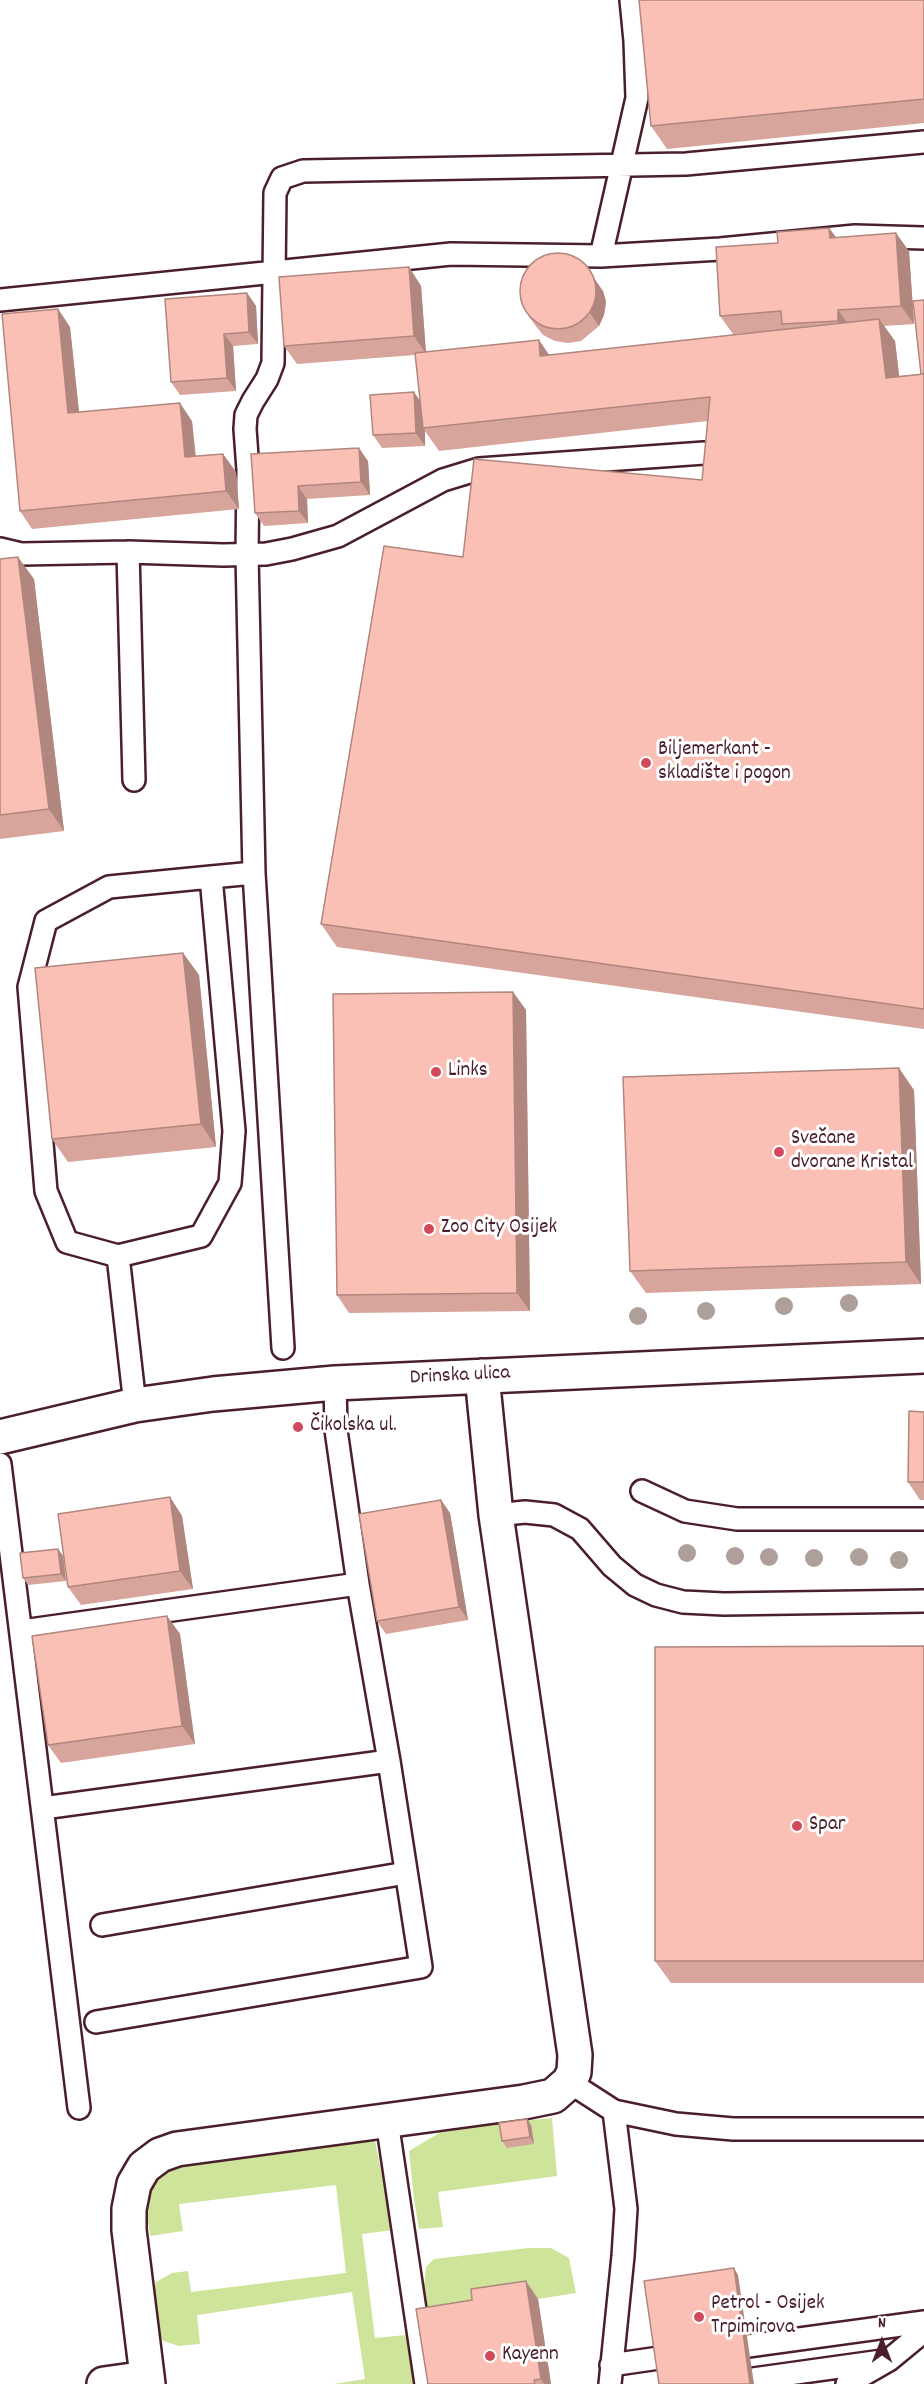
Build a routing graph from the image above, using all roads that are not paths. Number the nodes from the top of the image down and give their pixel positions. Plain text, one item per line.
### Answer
1 (631, 0) edge
2 (924, 142) edge
3 (622, 166) junction
4 (924, 238) edge
5 (601, 256) junction
6 (274, 273) junction
7 (0, 300) edge
8 (704, 453) edge
9 (0, 549) edge
10 (128, 552) junction
11 (247, 555) junction
12 (134, 780) dead end
13 (254, 873) junction
14 (211, 877) junction
15 (118, 1256) junction
16 (283, 1348) dead end
17 (924, 1356) edge
18 (482, 1376) junction
19 (335, 1383) junction
20 (135, 1405) junction
21 (0, 1437) edge
22 (0, 1464) edge
23 (642, 1491) dead end
24 (496, 1515) junction
25 (924, 1519) edge
26 (358, 1584) junction
27 (924, 1601) edge
28 (22, 1631) junction
29 (388, 1761) junction
30 (43, 1808) junction
31 (406, 1873) junction
32 (102, 1924) dead end
33 (96, 2022) dead end
34 (569, 2082) junction
35 (79, 2108) dead end
36 (614, 2111) junction
37 (387, 2121) junction
38 (924, 2129) edge
39 (924, 2322) edge
40 (924, 2331) edge
41 (748, 2346) dead end
42 (659, 2358) edge
43 (889, 2360) junction
44 (610, 2374) edge
45 (753, 2379) dead end
46 (147, 2381) edge
47 (104, 2384) edge
48 (426, 2384) edge
49 (847, 2384) edge

1 - 3 lane
2 - 3 lane
3 - 5 lane
3 - 6 lane
4 - 5 lane
5 - 6 lane
6 - 7 lane
6 - 11 lane
8 - 11 lane
9 - 10 lane
10 - 11 lane
10 - 12 lane
11 - 13 lane
13 - 14 lane
13 - 16 lane
14 - 15 lane
14 - 15 lane
15 - 20 lane
17 - 18 street, Drinska ulica
18 - 19 street, Drinska ulica
18 - 24 street
19 - 20 street, Drinska ulica
19 - 26 lane
20 - 21 street, Drinska ulica
22 - 28 lane
23 - 25 lane
24 - 27 lane
24 - 34 street
26 - 28 lane
26 - 29 lane
28 - 30 lane
29 - 30 lane
29 - 31 lane
30 - 35 lane
31 - 32 lane
31 - 33 lane
34 - 36 lane
34 - 37 street
36 - 38 lane
36 - 44 lane
37 - 46 street
37 - 48 lane
39 - 41 lane
40 - 43 lane
42 - 44 lane
43 - 45 lane
43 - 49 lane
46 - 47 street

